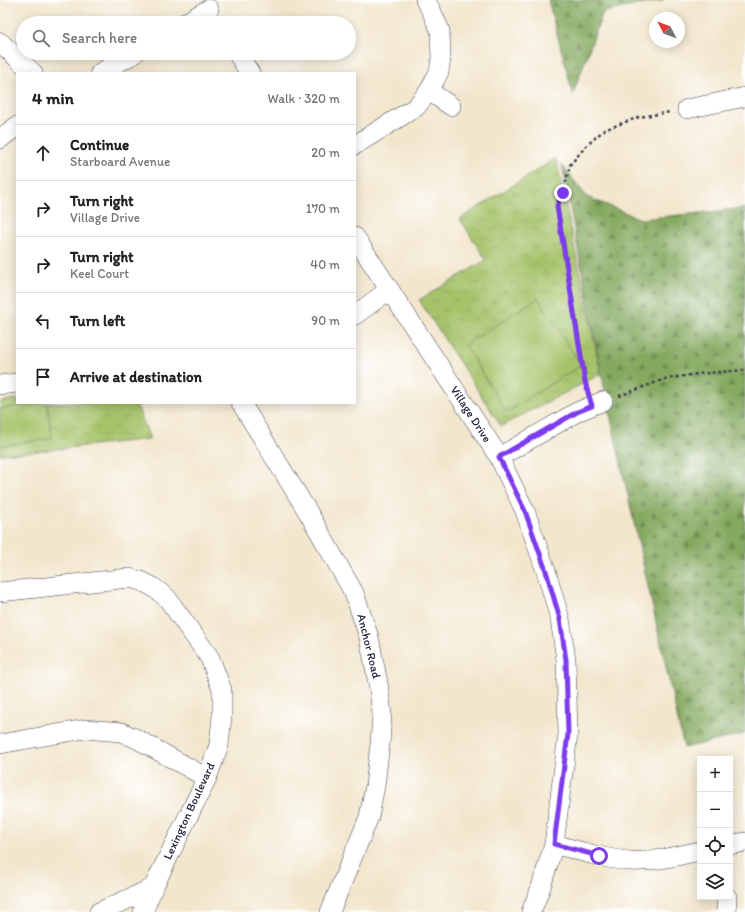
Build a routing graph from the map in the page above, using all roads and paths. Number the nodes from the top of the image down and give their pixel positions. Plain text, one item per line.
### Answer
1 (425, 0) edge
2 (210, 11) edge
3 (200, 16) edge
4 (0, 42) edge
5 (16, 57) edge
6 (20, 60) edge
7 (123, 60) edge
8 (242, 60) edge
9 (33, 72) edge
10 (102, 72) edge
11 (249, 72) edge
12 (429, 91) junction
13 (745, 97) edge
14 (451, 106) dead end
15 (687, 109) joint
16 (16, 127) edge
17 (0, 139) edge
18 (356, 144) edge
19 (356, 239) edge
20 (389, 290) junction
21 (356, 314) edge
22 (745, 370) edge
23 (16, 383) edge
24 (0, 384) edge
25 (241, 404) edge
26 (598, 404) junction
27 (499, 457) junction
28 (0, 592) edge
29 (0, 744) edge
30 (207, 778) junction
31 (745, 842) edge
32 (554, 844) junction
33 (733, 844) edge
34 (697, 851) edge
35 (153, 888) junction
36 (727, 900) edge
37 (99, 912) edge
38 (143, 912) edge
39 (330, 912) edge
40 (531, 912) edge
41 (726, 912) edge

1 - 12 street
2 - 3 street
4 - 5 street
6 - 9 street
7 - 10 street
8 - 11 street
12 - 14 street
12 - 18 street
13 - 15 street
15 - 26 path
16 - 17 street
19 - 20 street, Village Drive
20 - 21 street
20 - 27 street, Village Drive
22 - 26 path
23 - 24 street
25 - 39 street, Anchor Road
26 - 27 street
27 - 32 street, Village Drive
28 - 30 street, Lexington Boulevard
29 - 30 street
30 - 35 street, Lexington Boulevard
31 - 33 street
32 - 34 street
32 - 40 street, Village Drive
35 - 37 street
35 - 38 street, Lexington Boulevard
36 - 41 street

